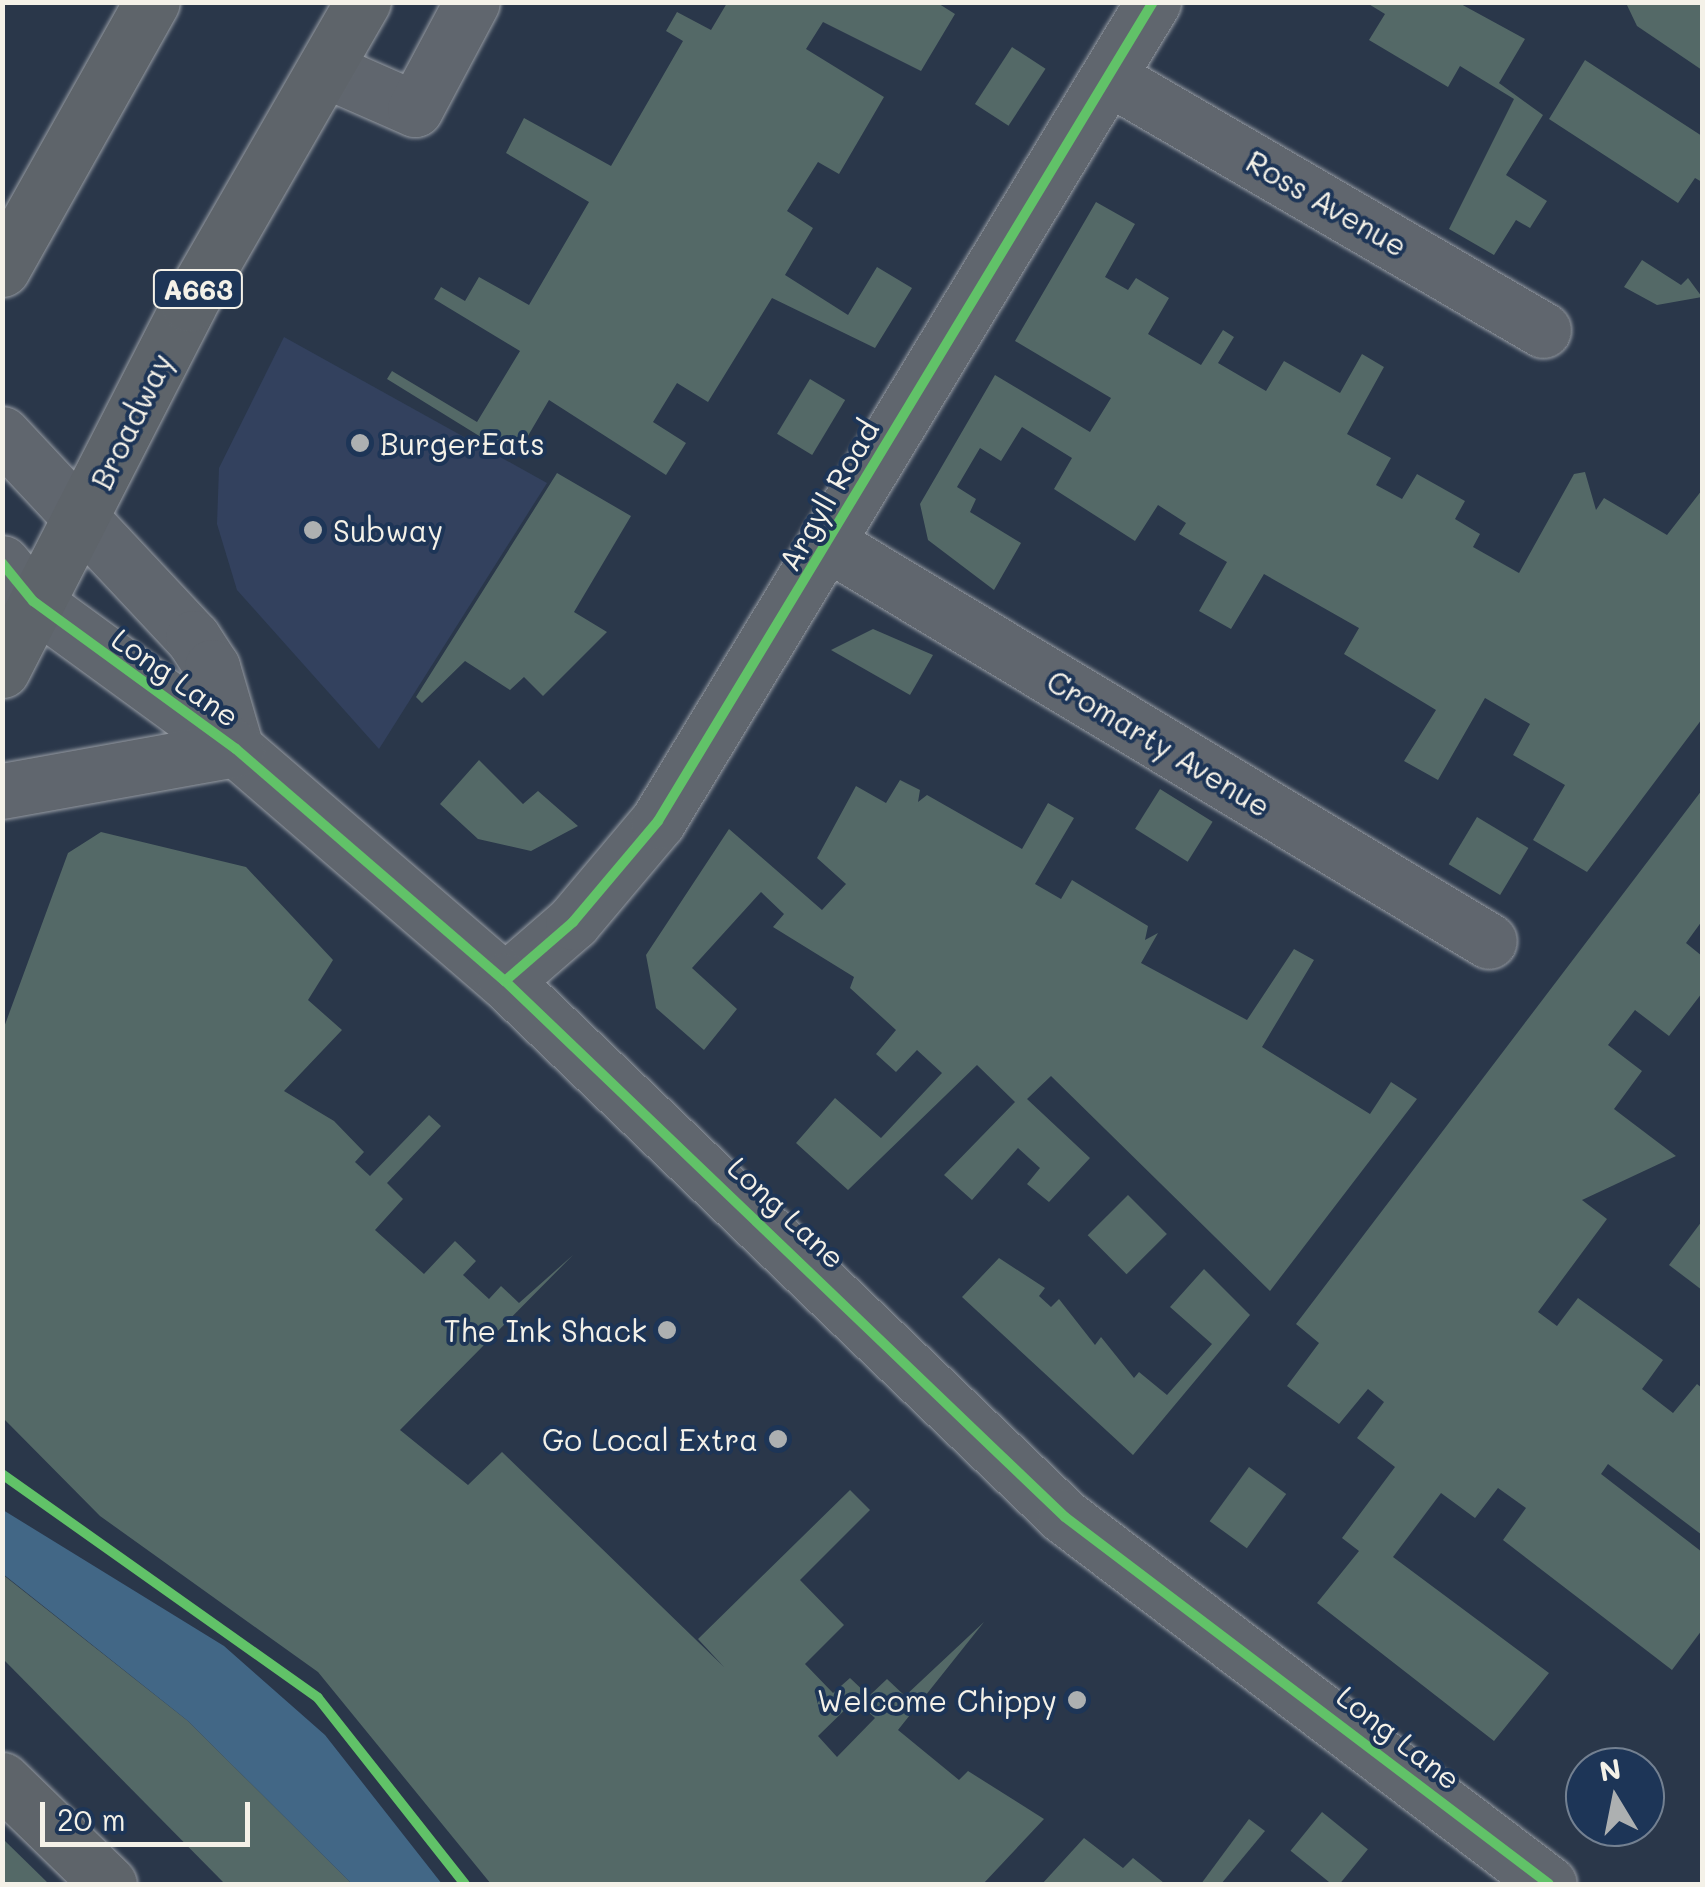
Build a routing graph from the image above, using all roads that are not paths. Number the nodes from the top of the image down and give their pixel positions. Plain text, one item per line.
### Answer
1 (152, 2) edge
2 (363, 2) edge
3 (472, 2) edge
4 (1153, 2) edge
5 (326, 70) junction
6 (1110, 78) junction
7 (2, 269) edge
8 (1543, 330) dead end
9 (2, 434) edge
10 (84, 516) junction
11 (829, 544) junction
12 (18, 582) edge
13 (2, 670) edge
14 (236, 748) junction
15 (2, 792) edge
16 (1489, 942) dead end
17 (506, 981) junction
18 (2, 1780) edge
19 (109, 1884) edge
20 (1549, 1884) edge

1 - 7 highway
2 - 5 highway, Broadway / A663
3 - 5 street
4 - 6 street, Argyll Road
5 - 10 highway, Broadway / A663
6 - 8 street, Ross Avenue
6 - 11 street, Argyll Road
9 - 10 street, Long Lane
10 - 12 highway, Broadway / A663
10 - 14 street, Long Lane
11 - 16 street, Cromarty Avenue
11 - 17 street, Argyll Road
12 - 13 highway, Broadway / A663
12 - 14 street, Long Lane
14 - 15 street
14 - 17 street, Long Lane
17 - 20 street, Long Lane
18 - 19 highway

